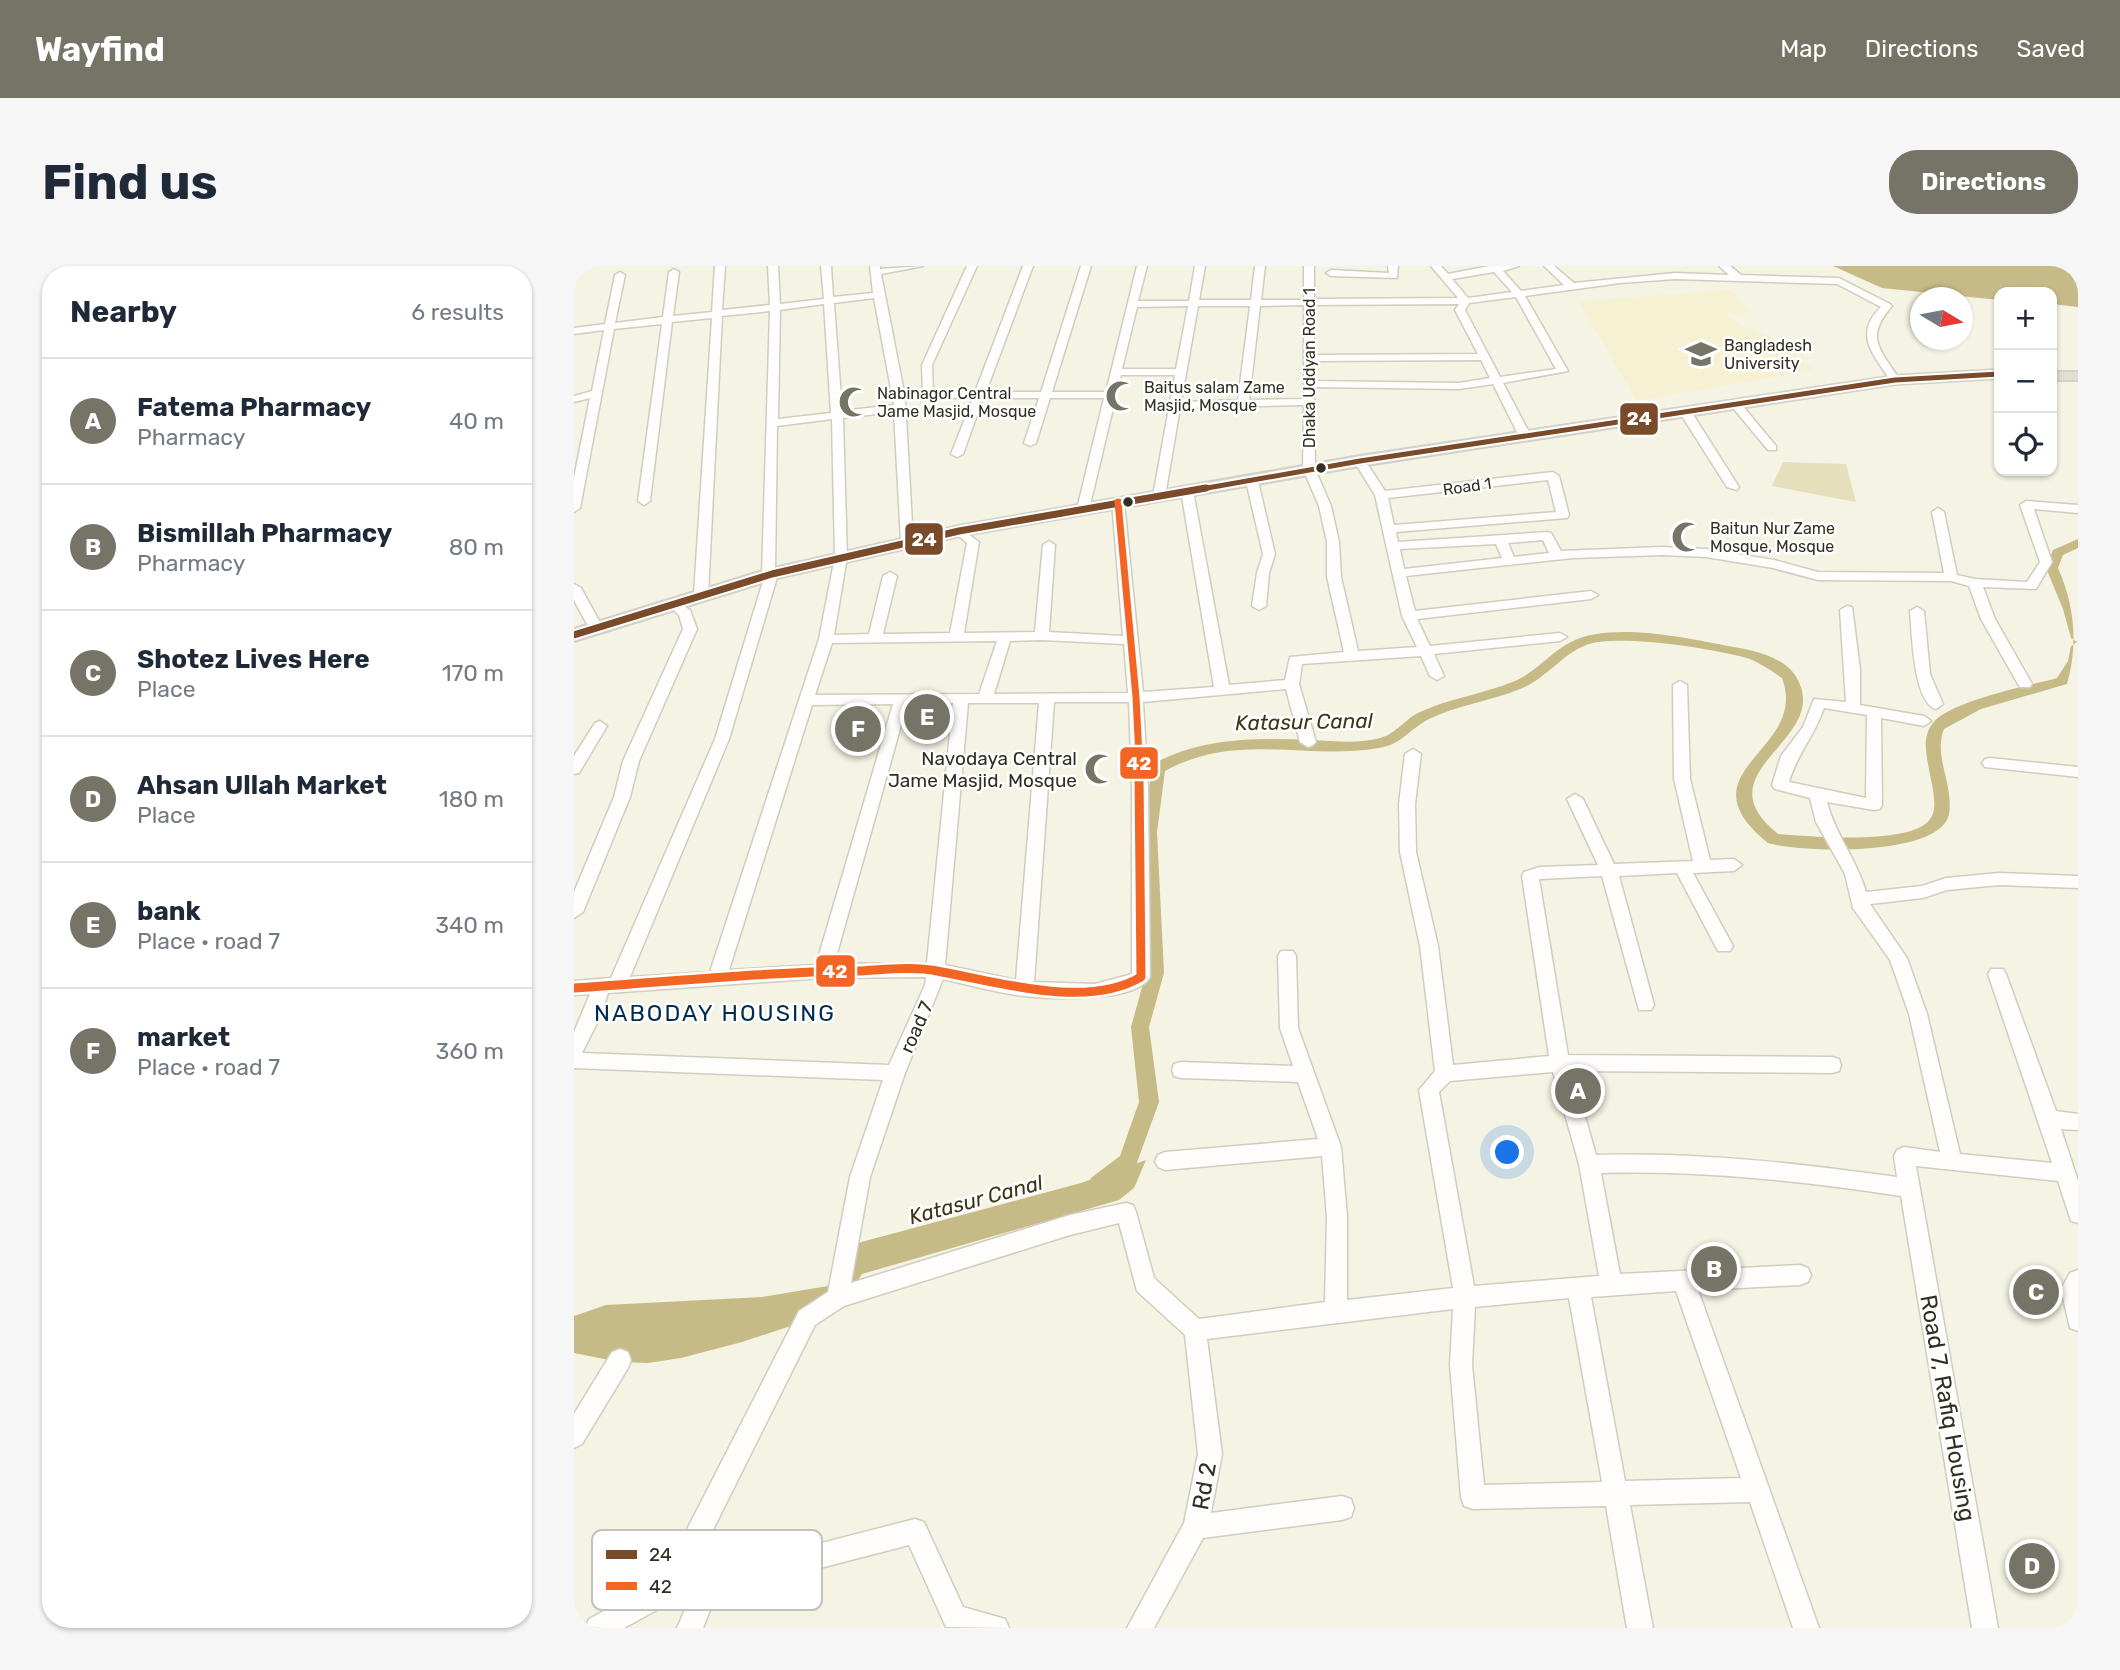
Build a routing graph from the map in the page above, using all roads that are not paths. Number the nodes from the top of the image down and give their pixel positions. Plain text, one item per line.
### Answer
1 (580, 266) edge
2 (720, 266) edge
3 (774, 266) edge
4 (825, 266) edge
5 (918, 266) edge
6 (972, 266) edge
7 (1028, 266) edge
8 (1086, 266) edge
9 (1142, 266) edge
10 (1200, 266) edge
11 (1260, 266) edge
12 (1309, 266) edge
13 (1393, 266) edge
14 (1436, 266) edge
15 (1514, 266) edge
16 (1549, 266) edge
17 (1607, 266) edge
18 (1664, 266) edge
19 (1724, 266) edge
20 (1495, 267) edge
21 (876, 269) edge
22 (574, 272) edge
23 (674, 272) dead end
24 (1331, 273) dead end
25 (620, 275) dead end
26 (1675, 276) junction
27 (1445, 277) junction
28 (1739, 278) junction
29 (1620, 280) junction
30 (1573, 288) junction
31 (878, 295) junction
32 (1520, 295) junction
33 (828, 301) junction
34 (1466, 301) junction
35 (1194, 303) junction
36 (1258, 303) junction
37 (1308, 303) junction
38 (1132, 304) junction
39 (775, 307) junction
40 (717, 314) junction
41 (667, 320) junction
42 (609, 327) junction
43 (574, 331) edge
44 (1484, 357) junction
45 (1308, 358) junction
46 (1116, 372) junction
47 (1182, 372) junction
48 (1994, 374) edge
49 (2057, 376) edge
50 (2078, 376) edge
51 (1895, 380) junction
52 (1499, 382) junction
53 (1307, 384) junction
54 (594, 393) junction
55 (928, 393) junction
56 (899, 395) junction
57 (980, 395) junction
58 (1045, 395) junction
59 (1111, 395) junction
60 (574, 399) edge
61 (1308, 402) junction
62 (1243, 404) junction
63 (1176, 405) junction
64 (1737, 406) junction
65 (900, 408) junction
66 (1686, 413) junction
67 (837, 416) junction
68 (772, 423) junction
69 (1525, 436) junction
70 (1030, 443) dead end
71 (1772, 448) dead end
72 (957, 454) dead end
73 (1360, 461) junction
74 (1309, 470) junction
75 (1252, 481) junction
76 (1733, 487) dead end
77 (1187, 491) junction
78 (1381, 495) junction
79 (1159, 496) junction
80 (644, 501) dead end
81 (1118, 502) junction
82 (574, 508) edge
83 (1083, 509) junction
84 (2078, 509) edge
85 (1938, 512) dead end
86 (1389, 529) junction
87 (959, 531) junction
88 (1500, 540) junction
89 (907, 541) junction
90 (1049, 545) dead end
91 (1393, 546) junction
92 (1557, 556) junction
93 (841, 557) junction
94 (1510, 561) junction
95 (1399, 573) junction
96 (770, 574) junction
97 (890, 576) dead end
98 (1951, 577) junction
99 (1975, 583) junction
100 (574, 588) edge
101 (701, 594) junction
102 (1591, 595) dead end
103 (673, 603) junction
104 (1259, 606) dead end
105 (1847, 610) dead end
106 (1917, 611) dead end
107 (1409, 616) junction
108 (596, 628) junction
109 (574, 635) edge
110 (1005, 636) junction
111 (1042, 636) junction
112 (956, 637) junction
113 (1560, 637) dead end
114 (875, 638) junction
115 (826, 639) junction
116 (1129, 640) junction
117 (1426, 651) junction
118 (1352, 656) junction
119 (1437, 676) dead end
120 (1293, 684) junction
121 (2025, 684) dead end
122 (1680, 685) dead end
123 (1222, 689) junction
124 (1047, 695) junction
125 (961, 696) junction
126 (986, 696) junction
127 (902, 697) junction
128 (1136, 697) junction
129 (808, 700) junction
130 (1936, 704) dead end
131 (1853, 709) junction
132 (1874, 711) junction
133 (1924, 721) dead end
134 (600, 726) dead end
135 (1308, 743) dead end
136 (1413, 754) dead end
137 (1990, 763) dead end
138 (574, 769) edge
139 (2078, 772) edge
140 (1816, 796) junction
141 (1575, 799) dead end
142 (1734, 865) dead end
143 (1682, 867) junction
144 (1703, 867) junction
145 (1609, 870) junction
146 (2078, 882) edge
147 (1861, 899) junction
148 (574, 912) edge
149 (1724, 946) dead end
150 (1287, 956) dead end
151 (933, 970) junction
152 (823, 971) junction
153 (1997, 974) dead end
154 (717, 979) junction
155 (610, 984) junction
156 (574, 988) edge
157 (1024, 989) junction
158 (1645, 1005) dead end
159 (574, 1050) edge
160 (574, 1060) edge
161 (1560, 1063) junction
162 (1832, 1065) dead end
163 (1181, 1070) dead end
164 (895, 1073) junction
165 (1445, 1073) junction
166 (1304, 1074) junction
167 (2049, 1119) junction
168 (2078, 1122) edge
169 (1331, 1147) junction
170 (1166, 1161) dead end
171 (1952, 1162) junction
172 (1589, 1164) junction
173 (2066, 1173) junction
174 (1909, 1188) junction
175 (2078, 1214) edge
176 (1800, 1275) dead end
177 (1683, 1279) junction
178 (2078, 1280) edge
179 (1611, 1285) junction
180 (1578, 1286) junction
181 (1465, 1297) junction
182 (838, 1298) junction
183 (1336, 1310) junction
184 (2078, 1320) edge
185 (1195, 1330) junction
186 (620, 1360) dead end
187 (574, 1436) edge
188 (1758, 1490) junction
189 (1614, 1491) junction
190 (1342, 1508) dead end
191 (1196, 1527) junction
192 (700, 1530) edge
193 (822, 1555) edge
194 (631, 1610) edge
195 (697, 1610) edge
196 (598, 1628) edge
197 (690, 1628) edge
198 (996, 1628) edge
199 (1140, 1628) edge
200 (1640, 1628) edge
201 (1807, 1628) edge
202 (1985, 1628) edge

1 - 22 street
2 - 40 street
3 - 39 street
4 - 33 street
5 - 21 street
6 - 55 street
7 - 57 street
8 - 58 street
9 - 38 street
10 - 35 street
11 - 36 street
12 - 37 street, Dhaka Uddyan Road 1
13 - 24 street
14 - 27 street
15 - 20 street
16 - 30 street
17 - 29 street
18 - 26 street
19 - 28 street
20 - 27 street
20 - 32 street
21 - 31 street
23 - 41 street
25 - 42 street
26 - 28 street
26 - 29 street
27 - 34 street
28 - 51 street
29 - 30 street
30 - 32 street
31 - 33 street
31 - 56 street
32 - 34 street
32 - 52 street
33 - 39 street
33 - 67 street
34 - 37 street
34 - 44 street
35 - 36 street
35 - 38 street
35 - 47 street
36 - 37 street
36 - 62 street
37 - 45 street, Dhaka Uddyan Road 1
38 - 46 street
39 - 40 street
39 - 68 street
40 - 41 street
40 - 101 street
41 - 42 street
41 - 80 street
42 - 43 street
42 - 54 street
44 - 45 street
44 - 52 street
45 - 53 street, Dhaka Uddyan Road 1
46 - 47 street
46 - 59 street
47 - 63 street
48 - 51 highway
49 - 50 highway
51 - 64 highway
52 - 53 street
52 - 69 street
53 - 61 street, Dhaka Uddyan Road 1
54 - 60 street
54 - 82 street
55 - 56 street
55 - 57 street
56 - 65 street
57 - 58 street
57 - 72 street
58 - 59 street
58 - 70 street
59 - 83 street
61 - 62 street
61 - 74 street, Dhaka Uddyan Road 1
62 - 63 street
63 - 79 street
64 - 66 highway
64 - 71 street
65 - 67 street
65 - 89 street
66 - 69 highway
66 - 76 street
67 - 68 street
67 - 93 street
68 - 96 street
69 - 73 highway
73 - 74 highway
73 - 78 street
74 - 75 highway
74 - 118 street
75 - 77 highway
75 - 104 street
77 - 79 highway
77 - 123 street
78 - 86 street
78 - 86 street, Road 1
79 - 81 highway
81 - 83 highway
81 - 116 street
83 - 87 highway
84 - 99 street
85 - 98 street
86 - 91 street
87 - 89 highway
87 - 112 street
88 - 91 street
88 - 92 street
88 - 94 street
89 - 93 highway
90 - 111 street
91 - 95 street
92 - 94 street
92 - 98 street
93 - 96 highway
93 - 115 street
94 - 95 street
95 - 107 street
96 - 101 highway
96 - 155 street
97 - 114 street
98 - 99 street
99 - 121 street
100 - 108 street
101 - 103 highway
102 - 107 street
103 - 108 highway
103 - 148 street
105 - 131 street
106 - 130 street
107 - 117 street
108 - 109 highway
110 - 111 street
110 - 112 street
110 - 126 street
111 - 116 street
112 - 114 street
113 - 117 street
114 - 115 street
115 - 129 street
116 - 128 street
117 - 118 street
117 - 119 street
118 - 120 street
120 - 123 street
120 - 135 street
122 - 144 street
123 - 128 street
124 - 126 street
124 - 128 street
124 - 157 street
125 - 126 street
125 - 127 street
125 - 151 street, road 7
127 - 129 street
127 - 152 street
128 - 157 street
129 - 154 street
131 - 132 street
131 - 140 street
132 - 133 street
132 - 140 street
134 - 138 street
136 - 165 street
137 - 139 street
140 - 147 street
141 - 145 street
142 - 144 street
143 - 144 street
143 - 145 street
143 - 149 street
145 - 158 street
145 - 161 street
146 - 147 street
147 - 171 street
150 - 166 street
151 - 152 street
151 - 157 street
151 - 164 street, road 7
152 - 154 street
153 - 167 street
154 - 155 street
155 - 156 street
155 - 159 street
160 - 164 street
161 - 162 street
161 - 165 street
161 - 172 street
163 - 166 street
164 - 182 street, road 7
165 - 181 street
166 - 169 street
167 - 168 street
167 - 173 street
169 - 170 street
169 - 183 street
171 - 173 street
171 - 174 street, Road 7, Rafiq Housing
172 - 174 street
172 - 179 street
173 - 175 street
174 - 202 street, Road 7, Rafiq Housing
176 - 177 street
177 - 179 street
177 - 188 street
178 - 184 street
179 - 180 street
180 - 181 street
180 - 189 street
181 - 183 street
181 - 189 street
182 - 185 street
182 - 192 street
183 - 185 street
185 - 191 street, Rd 2
186 - 187 street
188 - 189 street
188 - 201 street
189 - 200 street
190 - 191 street
191 - 199 street, Rd 2
193 - 198 street
194 - 196 street
195 - 197 street

